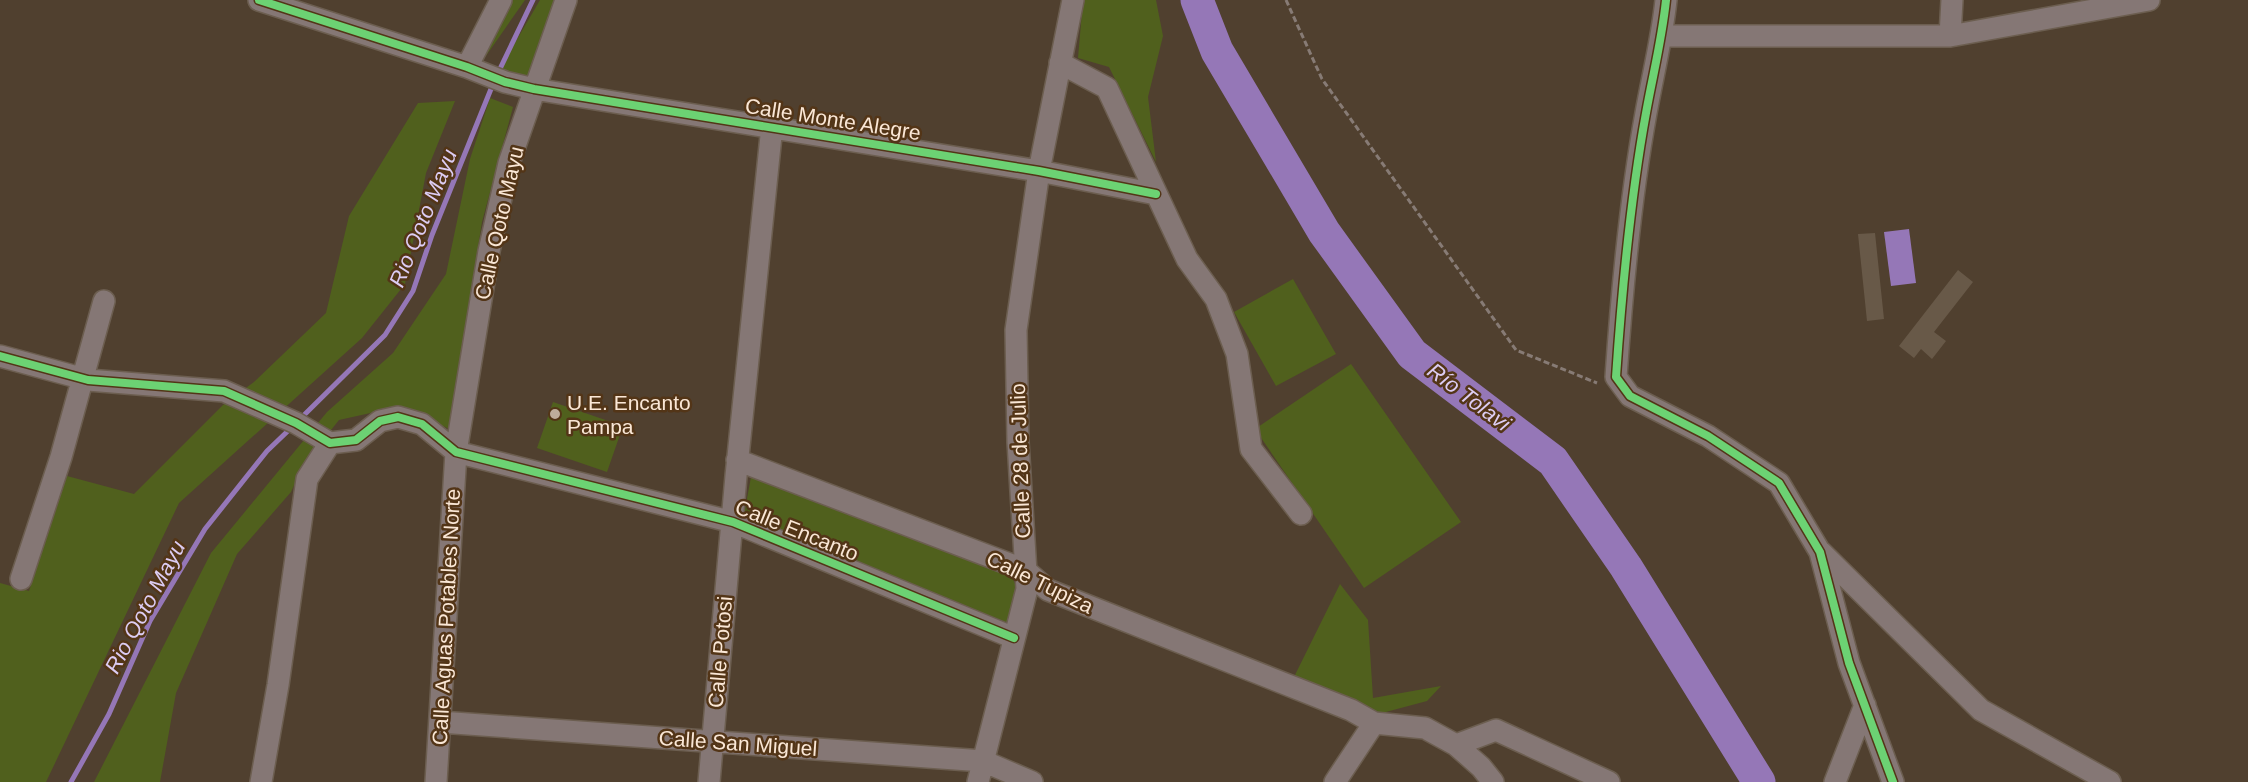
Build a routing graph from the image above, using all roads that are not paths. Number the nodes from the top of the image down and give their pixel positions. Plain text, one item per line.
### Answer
1 (260, 0) edge
2 (501, 0) edge
3 (566, 0) edge
4 (1073, 0) edge
5 (1666, 0) edge
6 (1952, 0) edge
7 (2149, 0) edge
8 (1663, 36) junction
9 (1950, 36) junction
10 (1060, 63) junction
11 (474, 70) junction
12 (534, 88) junction
13 (772, 126) junction
14 (1039, 171) junction
15 (1155, 194) junction
16 (104, 302) dead end
17 (0, 356) edge
18 (83, 378) junction
19 (330, 443) junction
20 (456, 452) junction
21 (737, 460) junction
22 (1301, 514) dead end
23 (733, 522) junction
24 (1820, 552) junction
25 (1025, 570) junction
26 (21, 579) dead end
27 (1014, 638) junction
28 (1865, 705) junction
29 (440, 722) junction
30 (1374, 723) junction
31 (712, 742) junction
32 (1456, 745) junction
33 (983, 761) junction
34 (261, 782) edge
35 (436, 782) edge
36 (709, 782) edge
37 (978, 782) edge
38 (1032, 782) edge
39 (1335, 782) edge
40 (1493, 782) edge
41 (1609, 782) edge
42 (1835, 782) edge
43 (1893, 782) edge
44 (2109, 782) edge

1 - 11 street, Calle Monte Alegre
2 - 11 street
3 - 12 street, Calle Qoto Mayu
4 - 10 street, Calle 28 de Julio
5 - 8 street
6 - 9 street
7 - 9 street
8 - 9 street
8 - 24 street
10 - 14 street, Calle 28 de Julio
10 - 15 street
11 - 12 street, Calle Monte Alegre
12 - 13 street, Calle Monte Alegre
12 - 20 street, Calle Qoto Mayu
13 - 14 street, Calle Monte Alegre
13 - 21 street, Calle Potosi
14 - 15 street, Calle Monte Alegre
14 - 25 street, Calle 28 de Julio
15 - 22 street
16 - 18 street
17 - 18 street
18 - 19 street
18 - 26 street
19 - 20 street
19 - 34 street
20 - 23 street, Calle Encanto
20 - 29 street, Calle Aguas Potables Norte
21 - 23 street, Calle Potosi
21 - 25 street, Calle Tupiza
23 - 27 street, Calle Encanto
23 - 31 street, Calle Potosi
24 - 28 street
24 - 44 street
25 - 27 street, Calle 28 de Julio
25 - 30 street, Calle Tupiza
27 - 33 street, Calle 28 de Julio
28 - 42 street
28 - 43 street
29 - 31 street, Calle San Miguel
29 - 35 street, Calle Aguas Potables Norte
30 - 32 street
30 - 39 street
31 - 33 street, Calle San Miguel
31 - 36 street, Calle Potosi
32 - 40 street
32 - 41 street
33 - 37 street, Calle 28 de Julio
33 - 38 street, Calle San Miguel

